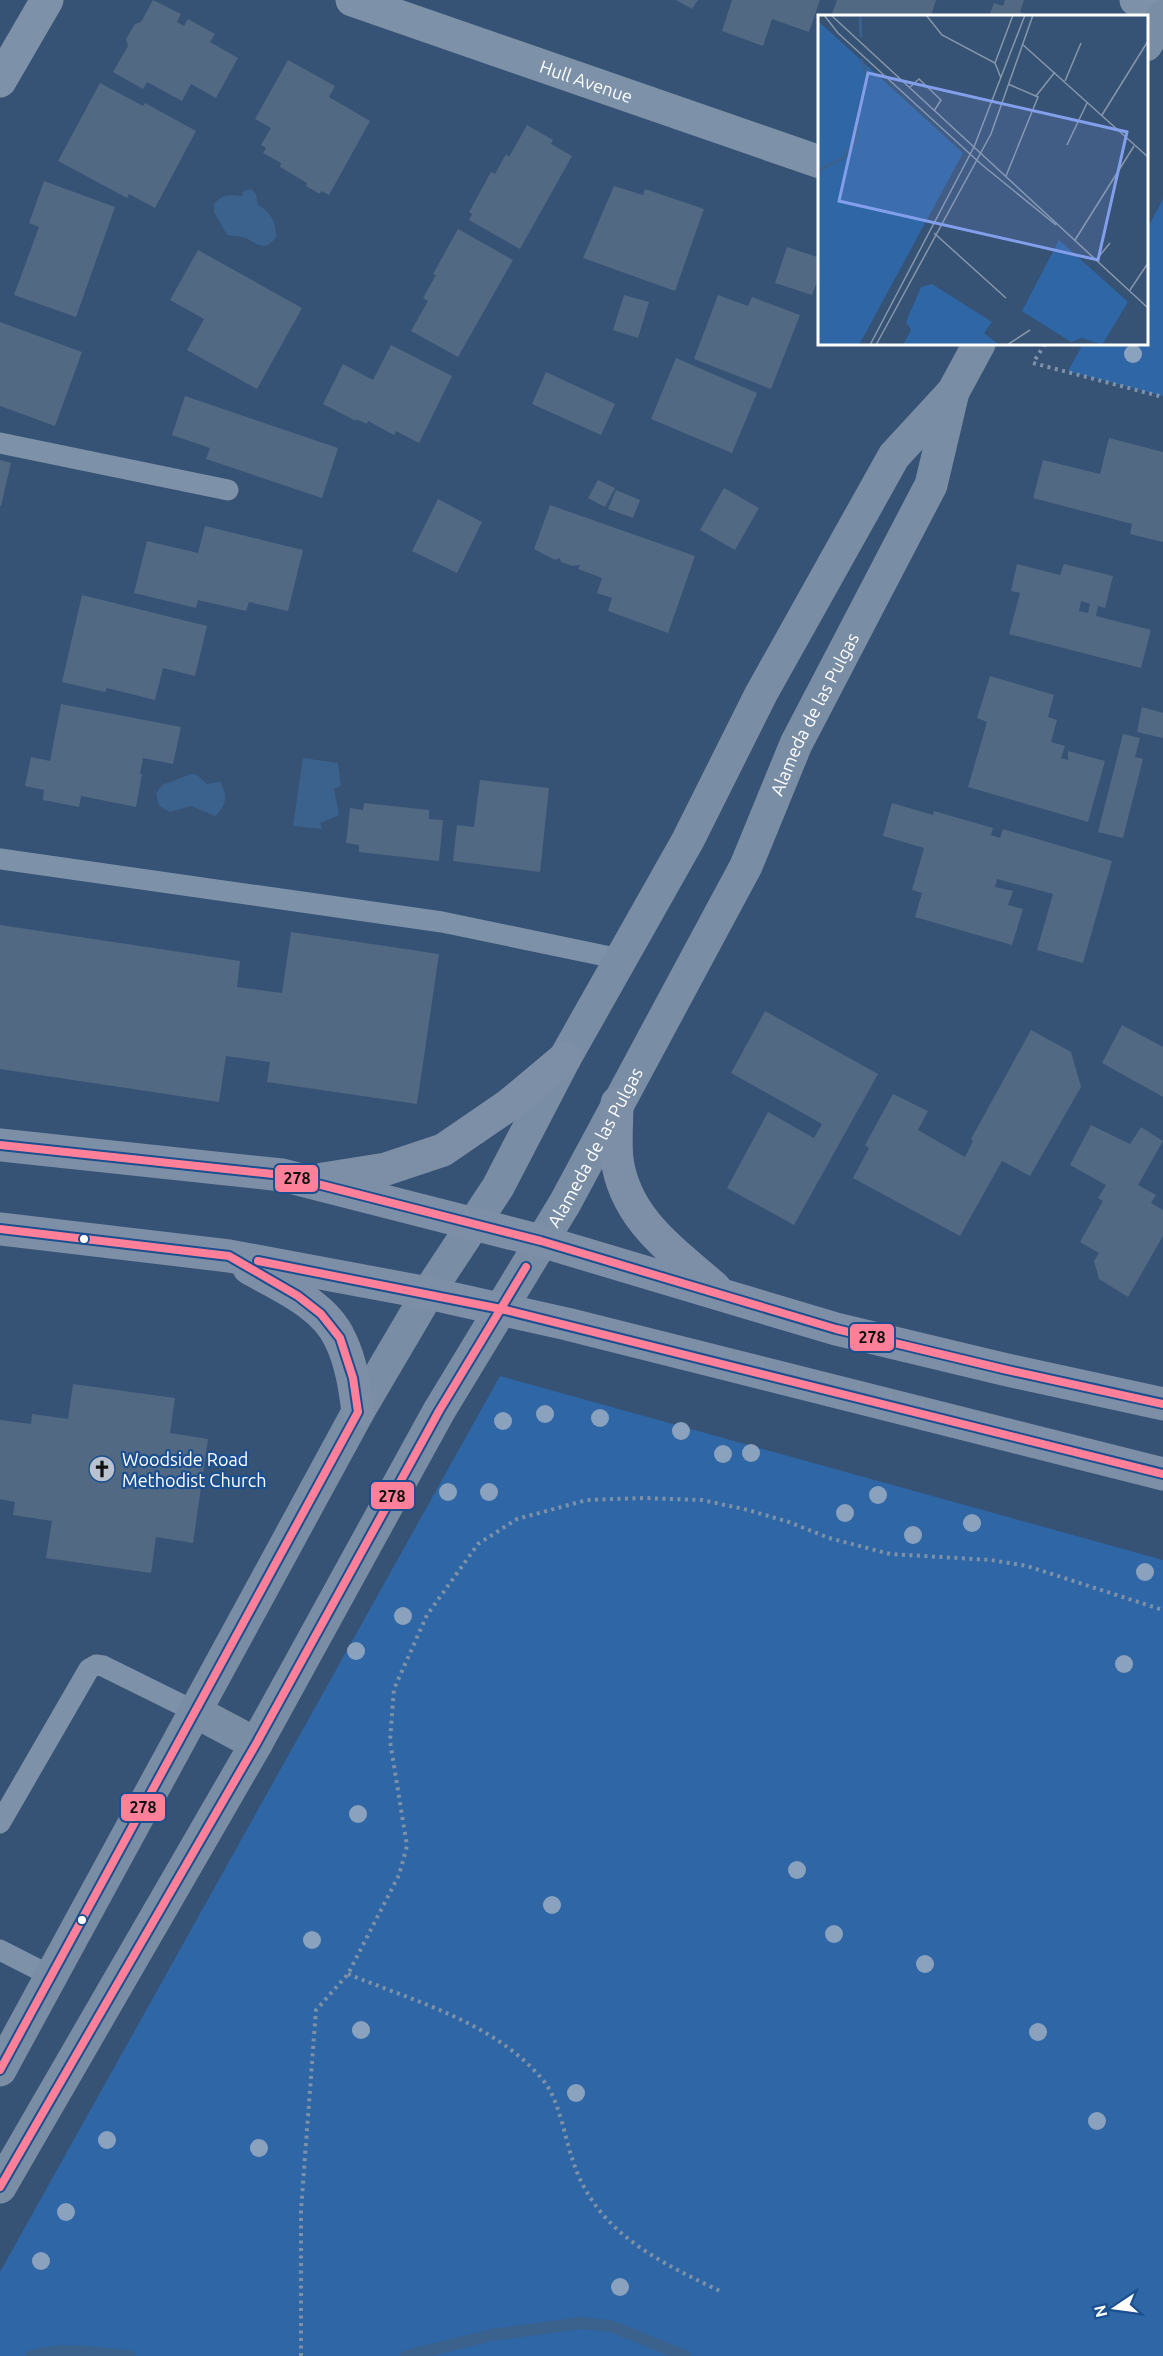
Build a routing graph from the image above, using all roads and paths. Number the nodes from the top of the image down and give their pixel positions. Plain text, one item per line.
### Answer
1 (47, 0) edge
2 (352, 0) edge
3 (1136, 0) edge
4 (1163, 10) edge
5 (1163, 16) edge
6 (1148, 42) edge
7 (0, 81) edge
8 (818, 162) edge
9 (978, 345) edge
10 (1044, 345) edge
11 (953, 392) junction
12 (1163, 397) edge
13 (0, 443) edge
14 (228, 490) dead end
15 (0, 859) edge
16 (620, 959) junction
17 (565, 1058) junction
18 (617, 1103) junction
19 (0, 1145) edge
20 (306, 1181) junction
21 (473, 1222) junction
22 (0, 1228) edge
23 (541, 1241) junction
24 (229, 1256) junction
25 (428, 1293) junction
26 (723, 1295) junction
27 (501, 1309) junction
28 (1163, 1404) edge
29 (358, 1412) junction
30 (1163, 1474) edge
31 (1163, 1610) edge
32 (196, 1712) junction
33 (256, 1744) junction
34 (0, 1823) edge
35 (0, 1950) edge
36 (348, 1974) junction
37 (51, 1976) junction
38 (0, 2070) edge
39 (10, 2146) edge
40 (0, 2187) edge
41 (722, 2292) dead end
42 (301, 2356) edge

1 - 7 street
2 - 8 street, Hull Avenue
3 - 4 street
5 - 6 main road
9 - 11 main road, Alameda de las Pulgas
10 - 12 path
11 - 16 main road, Alameda de las Pulgas
11 - 18 main road, Alameda de las Pulgas
13 - 14 lane
15 - 16 lane
16 - 17 main road, Alameda de las Pulgas
17 - 20 main road
17 - 21 main road, Alameda de las Pulgas
18 - 23 main road, Alameda de las Pulgas
18 - 26 main road
19 - 20 main road
20 - 21 main road
21 - 23 main road
21 - 25 main road, Alameda de las Pulgas
22 - 24 main road
23 - 26 main road
23 - 27 main road, Alameda de las Pulgas
24 - 25 main road
24 - 29 main road
25 - 27 main road
25 - 29 main road, Alameda de las Pulgas
26 - 28 main road
27 - 30 main road
27 - 33 main road, Alameda de las Pulgas
29 - 32 main road, Alameda de las Pulgas
31 - 36 path
32 - 33 main road
32 - 34 lane
32 - 37 main road, Alameda de las Pulgas
33 - 39 main road, Alameda de las Pulgas
35 - 37 lane
36 - 41 path
36 - 42 path
37 - 38 main road, Alameda de las Pulgas
39 - 40 main road, Alameda de las Pulgas

